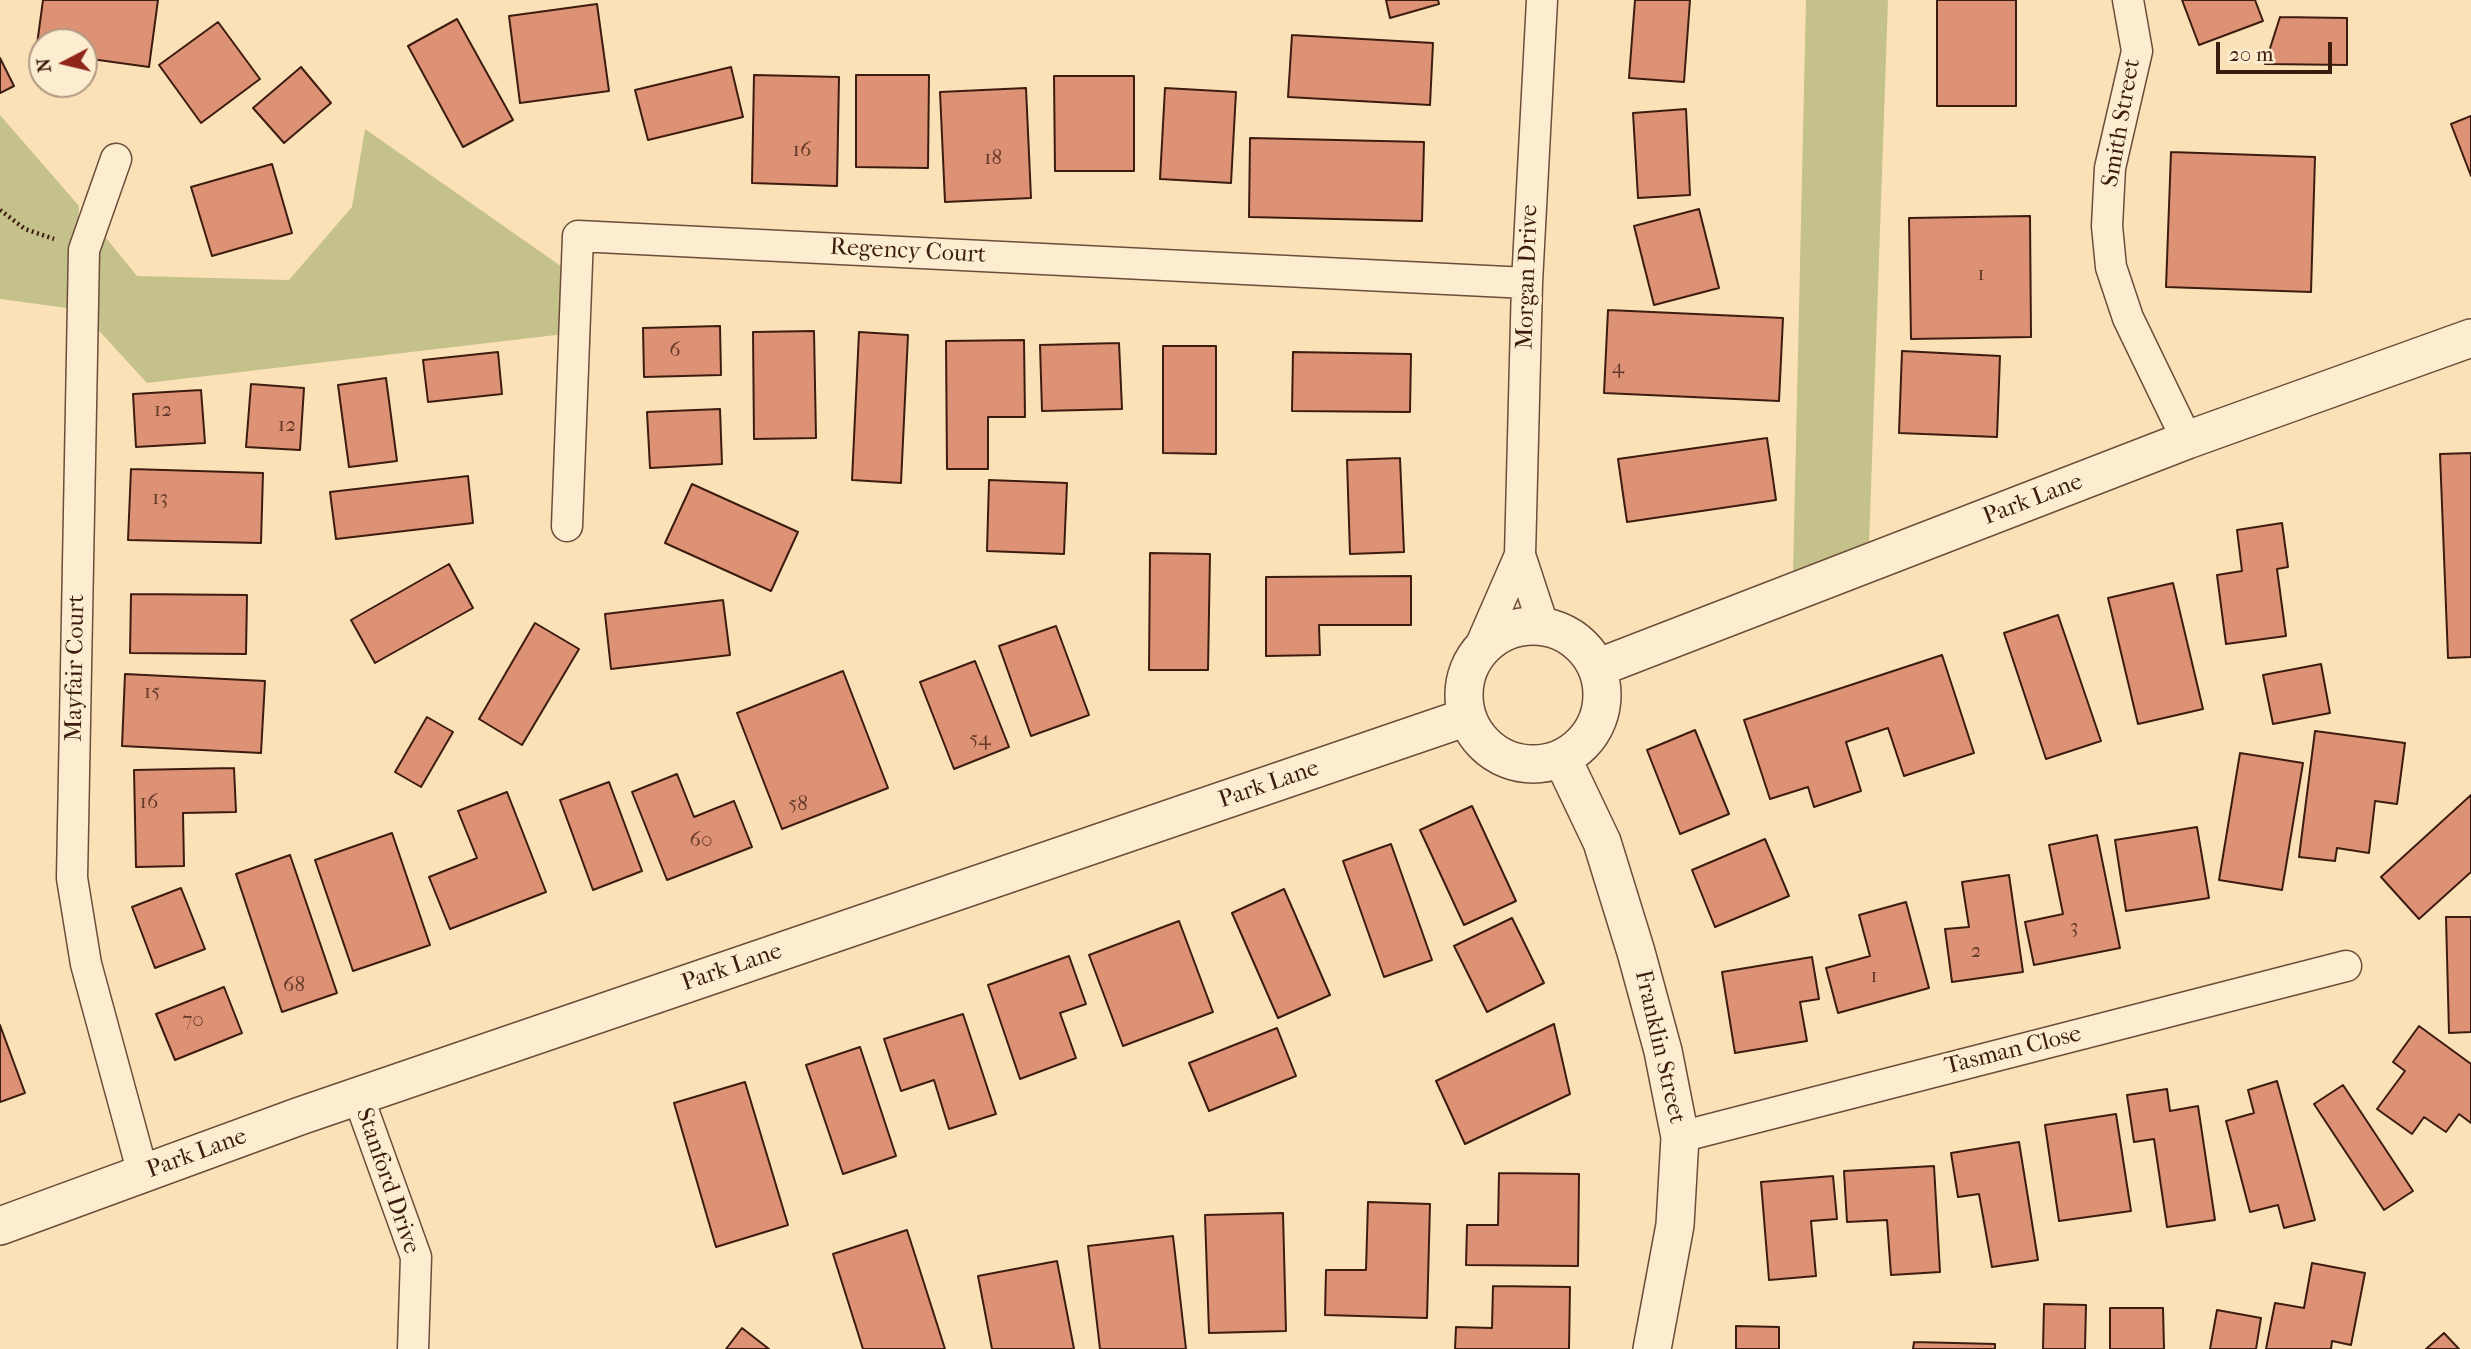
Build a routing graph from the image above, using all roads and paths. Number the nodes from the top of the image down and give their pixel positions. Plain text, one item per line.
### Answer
1 (1542, 0) edge
2 (2129, 0) edge
3 (116, 159) dead end
4 (0, 210) edge
5 (84, 250) junction
6 (1527, 284) junction
7 (2471, 338) edge
8 (2187, 440) junction
9 (567, 526) dead end
10 (1520, 555) junction
11 (1544, 625) junction
12 (1479, 649) junction
13 (1597, 668) junction
14 (1467, 717) junction
15 (1562, 758) junction
16 (2346, 966) dead end
17 (358, 1096) junction
18 (1679, 1136) junction
19 (143, 1174) junction
20 (0, 1226) edge
21 (413, 1349) edge
22 (1652, 1349) edge

1 - 6 street, Morgan Drive
2 - 8 street, Smith Street
3 - 5 street, Mayfair Court
4 - 5 path
5 - 19 street, Mayfair Court
6 - 9 street, Regency Court
6 - 10 street, Morgan Drive
7 - 8 street, Park Lane
8 - 13 street, Park Lane
10 - 11 street, Morgan Drive
10 - 12 street, Morgan Drive
11 - 12 street
11 - 13 street
12 - 14 street
13 - 15 street
14 - 15 street
14 - 17 street, Park Lane
15 - 18 street, Franklin Street
16 - 18 street, Tasman Close
17 - 19 street, Park Lane
17 - 21 street, Stanford Drive
18 - 22 street, Franklin Street
19 - 20 street, Park Lane

